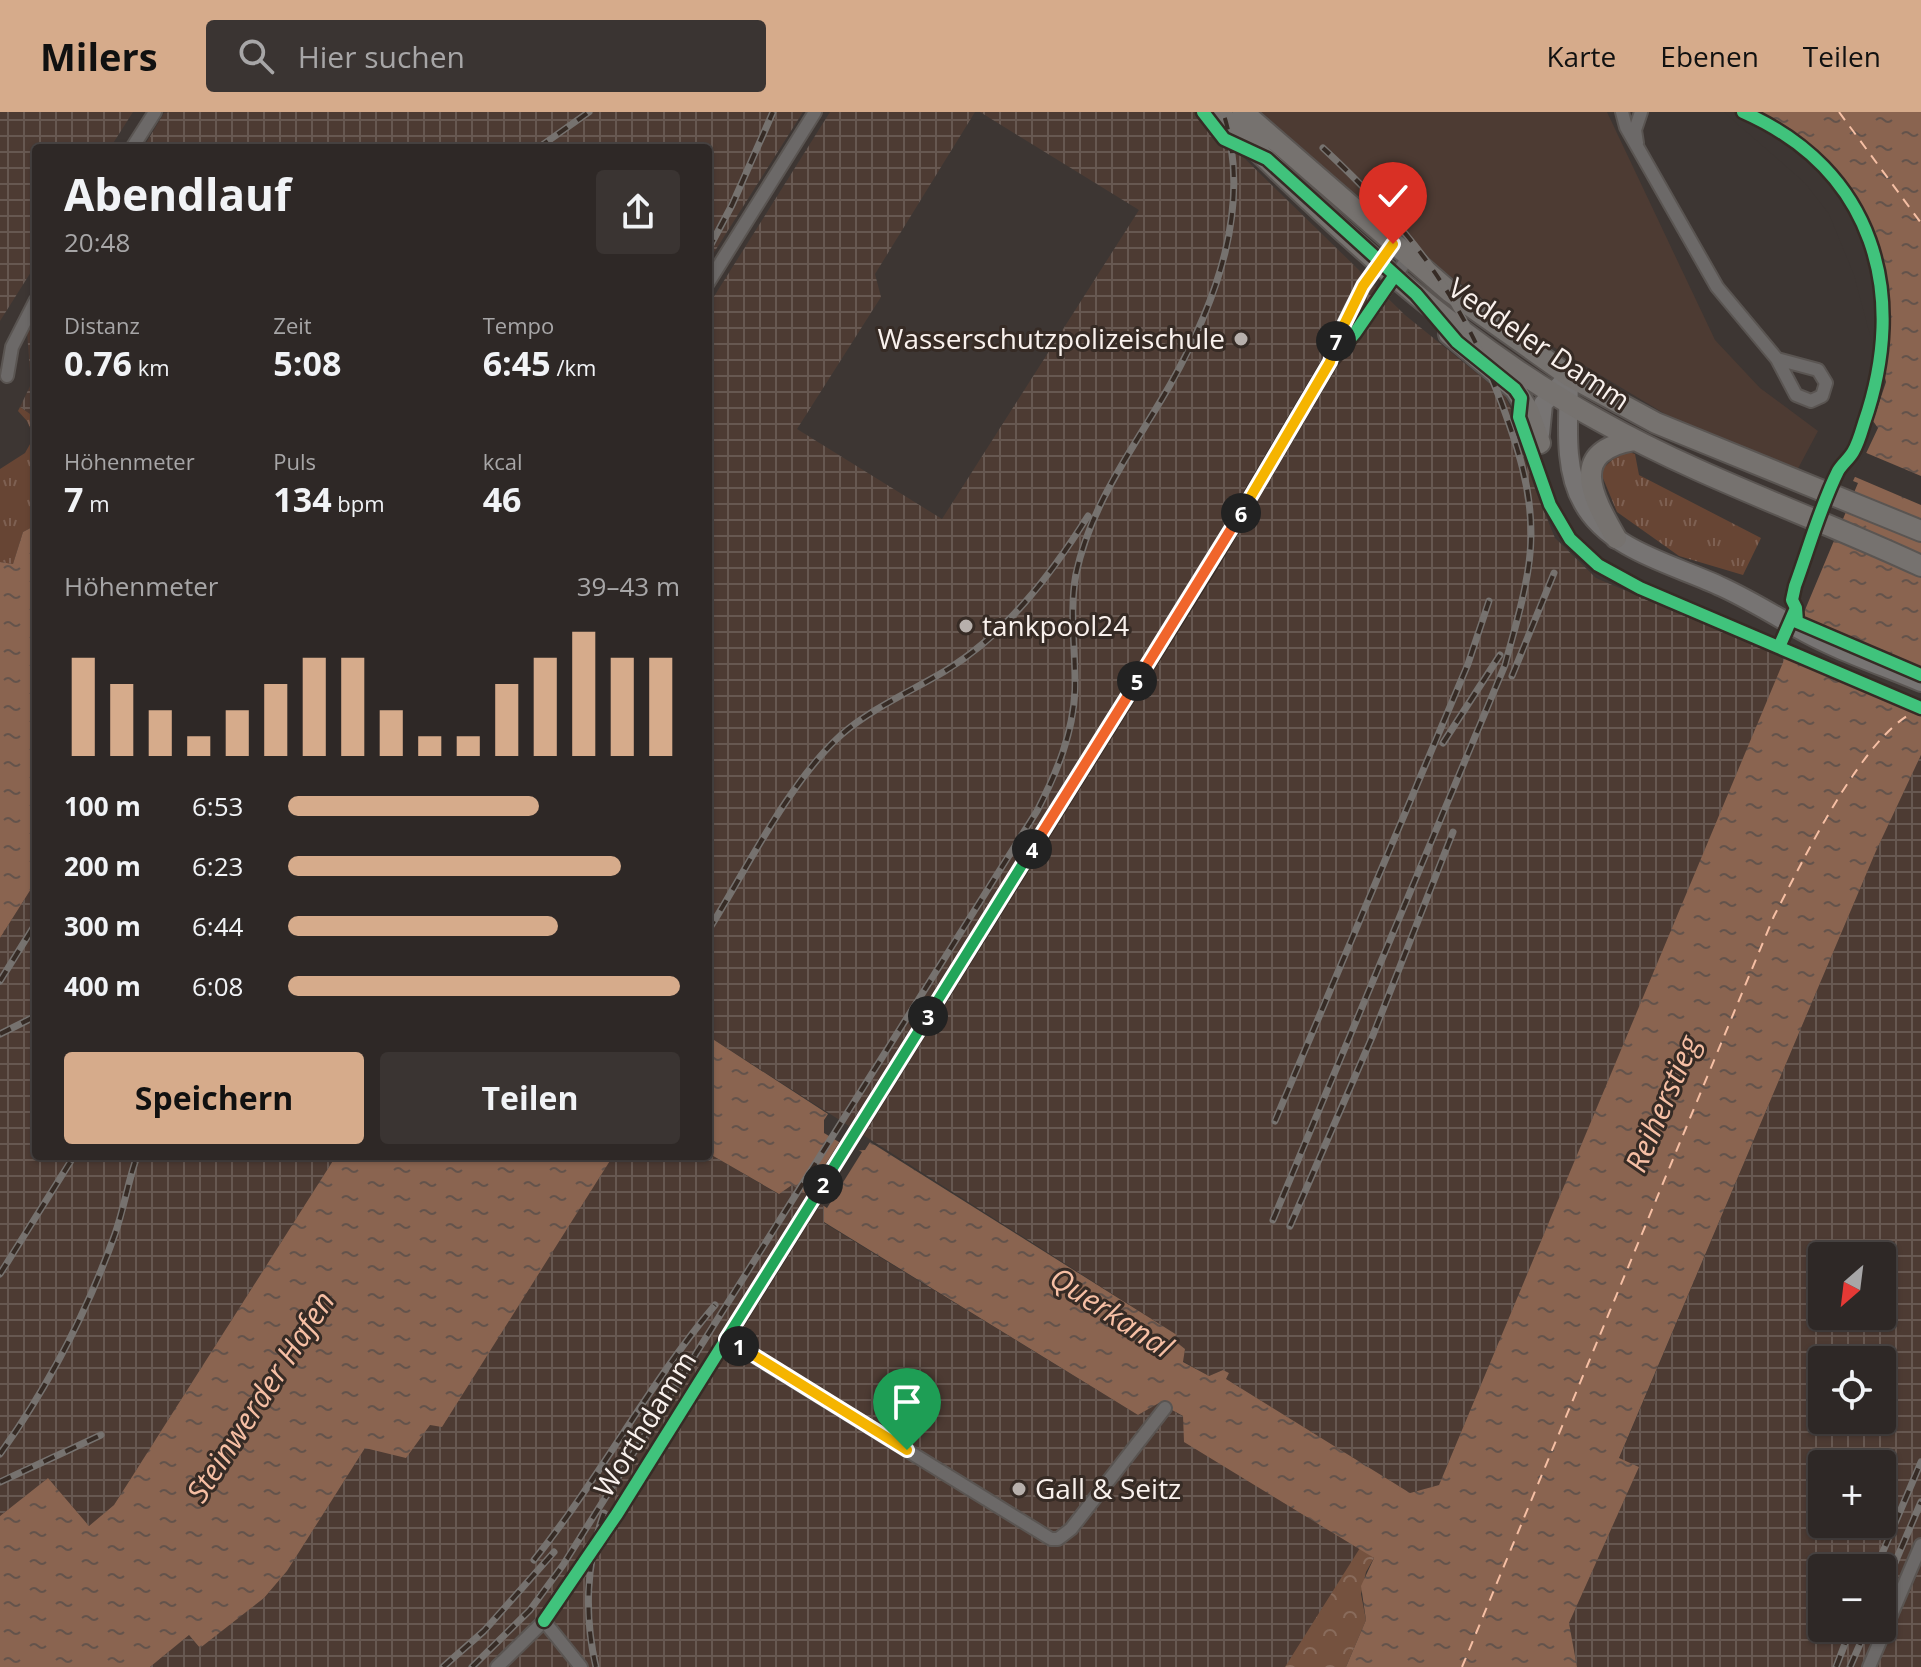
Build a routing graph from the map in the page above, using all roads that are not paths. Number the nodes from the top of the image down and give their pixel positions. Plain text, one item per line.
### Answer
1 (155, 112) edge
2 (815, 112) edge
3 (1218, 112) edge
4 (1243, 112) edge
5 (1622, 112) edge
6 (1641, 112) edge
7 (1637, 143) junction
8 (135, 144) edge
9 (1401, 251) junction
10 (1387, 268) junction
11 (712, 277) edge
12 (1416, 294) junction
13 (32, 308) edge
14 (1777, 359) dead end
15 (1330, 362) junction
16 (7, 376) dead end
17 (1569, 376) junction
18 (1561, 398) junction
19 (1635, 440) junction
20 (1540, 443) joint
21 (1921, 531) edge
22 (1616, 538) junction
23 (1921, 566) edge
24 (1921, 682) edge
25 (726, 1339) junction
26 (1165, 1408) dead end
27 (1921, 1545) edge
28 (544, 1621) junction
29 (497, 1667) edge
30 (581, 1667) edge
31 (1869, 1667) edge

1 - 8 street
2 - 11 street
3 - 10 main road, Veddeler Damm
4 - 9 main road, Veddeler Damm
5 - 7 street
6 - 7 street
7 - 14 street
9 - 10 street, Worthdamm
9 - 10 street, Worthdamm
9 - 17 main road, Veddeler Damm
10 - 12 main road, Veddeler Damm
10 - 15 street, Worthdamm
10 - 15 street, Worthdamm
12 - 18 main road, Veddeler Damm
12 - 20 main road
13 - 16 street
15 - 25 street, Worthdamm
17 - 18 street
17 - 21 main road, Veddeler Damm
18 - 19 main road, Veddeler Damm
18 - 20 street
18 - 22 street
19 - 22 main road
19 - 23 main road, Veddeler Damm
22 - 24 street
25 - 26 street
25 - 28 street, Worthdamm
27 - 31 street
28 - 29 street, Worthdamm
28 - 30 street

